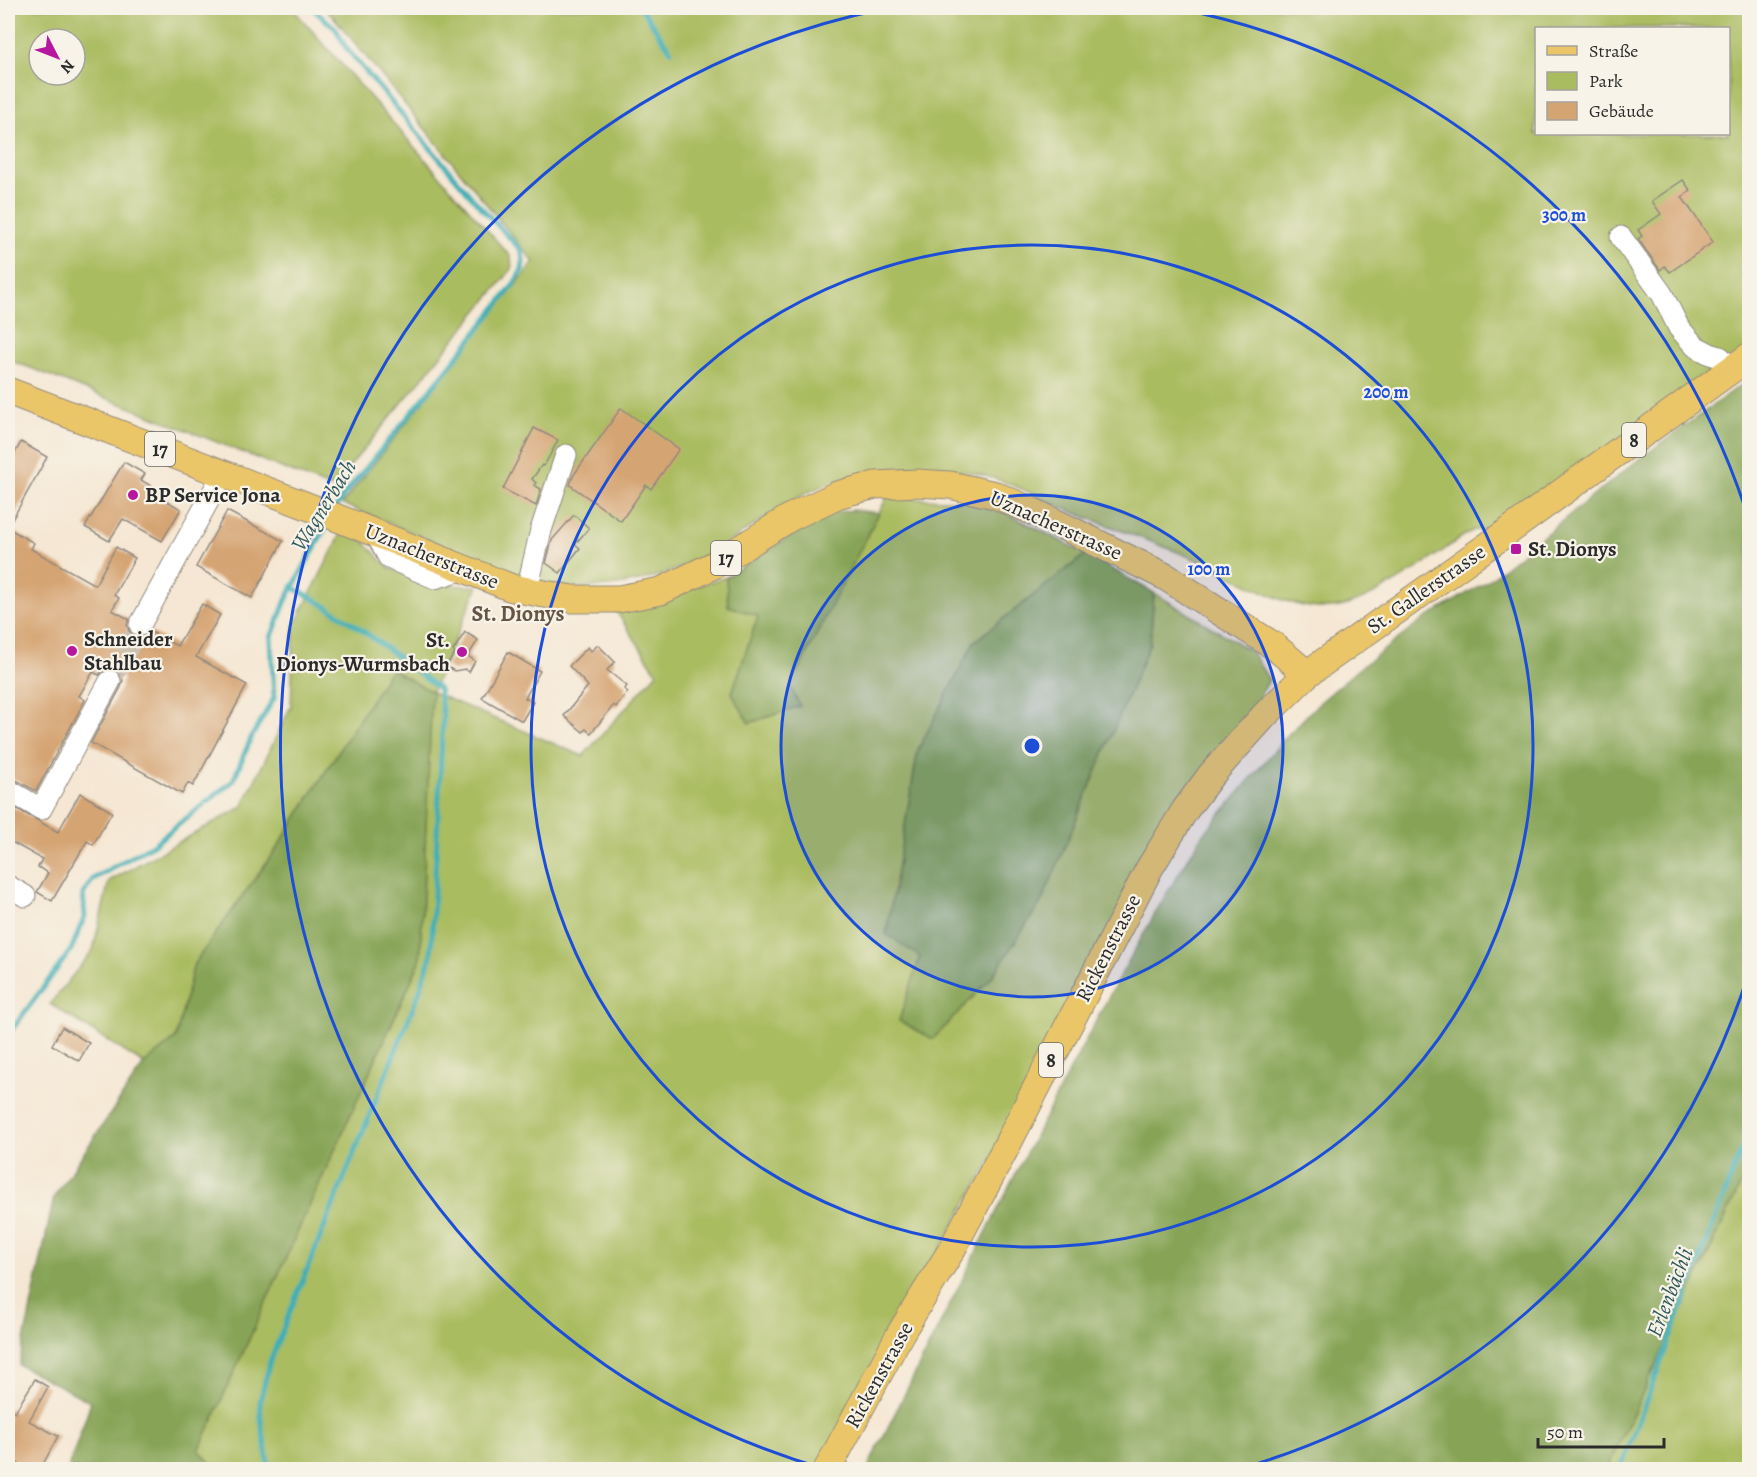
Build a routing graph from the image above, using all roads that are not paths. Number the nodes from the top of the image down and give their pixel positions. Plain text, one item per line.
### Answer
1 (1621, 237) dead end
2 (1741, 363) edge
3 (8, 391) edge
4 (566, 455) dead end
5 (223, 474) junction
6 (528, 590) junction
7 (140, 625) tunnel mouth
8 (1307, 674) junction
9 (110, 681) tunnel mouth
10 (8, 790) edge
11 (951, 1251) junction
12 (827, 1470) edge
13 (846, 1470) edge

1 - 2 street
2 - 8 main road, St. Gallerstrasse / 8
3 - 5 main road, Uznacherstrasse / 17
4 - 6 street
5 - 6 main road, Uznacherstrasse / 17
5 - 7 street
6 - 8 main road, Uznacherstrasse / 17
8 - 11 main road, Rickenstrasse / 8
9 - 10 street
11 - 12 main road, Rickenstrasse / 8
11 - 13 main road, Rickenstrasse / 8

